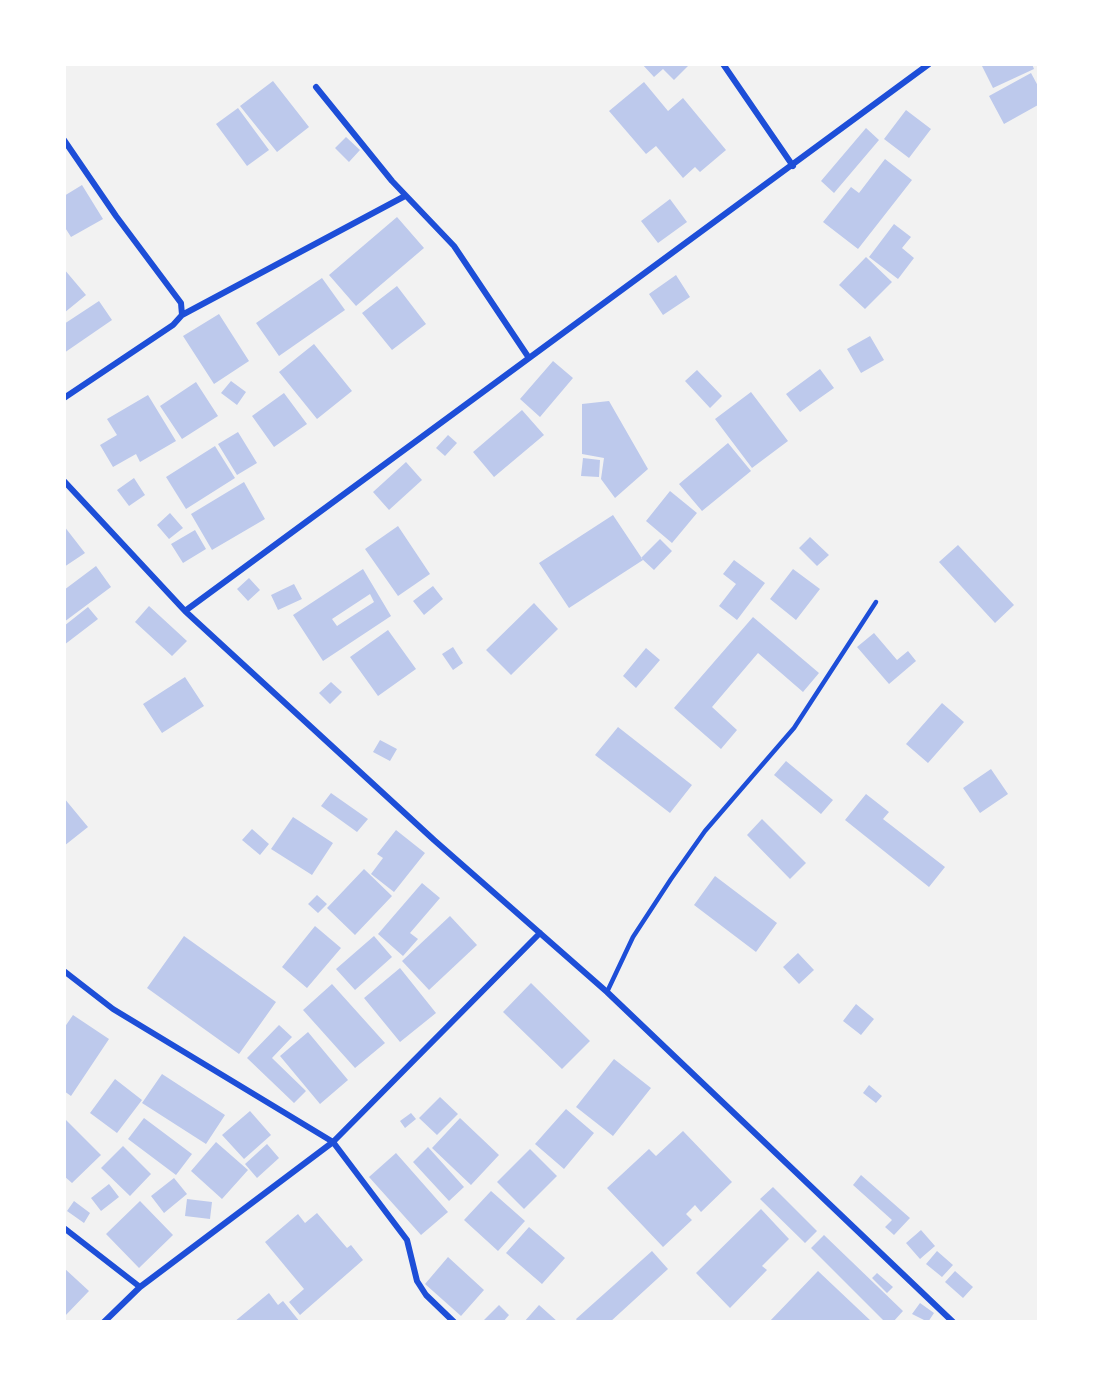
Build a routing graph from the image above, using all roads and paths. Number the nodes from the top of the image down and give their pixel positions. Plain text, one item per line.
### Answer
1 (723, 64) edge
2 (928, 64) edge
3 (316, 87) dead end
4 (64, 140) edge
5 (793, 166) junction
6 (405, 196) junction
7 (182, 315) junction
8 (529, 358) junction
9 (64, 398) edge
10 (64, 481) edge
11 (876, 602) dead end
12 (185, 611) junction
13 (540, 933) junction
14 (64, 971) edge
15 (607, 992) junction
16 (333, 1142) junction
17 (64, 1228) edge
18 (141, 1287) junction
19 (952, 1321) edge
20 (104, 1322) edge
21 (454, 1322) edge

1 - 5 street
2 - 5 street
3 - 6 street
4 - 7 street
5 - 8 street
6 - 7 street
6 - 8 street
7 - 9 street
8 - 12 street
10 - 12 street
11 - 15 lane
12 - 13 street
13 - 15 street
13 - 16 street
14 - 16 street
15 - 19 street
16 - 18 street
16 - 21 street
17 - 18 street
18 - 20 street

